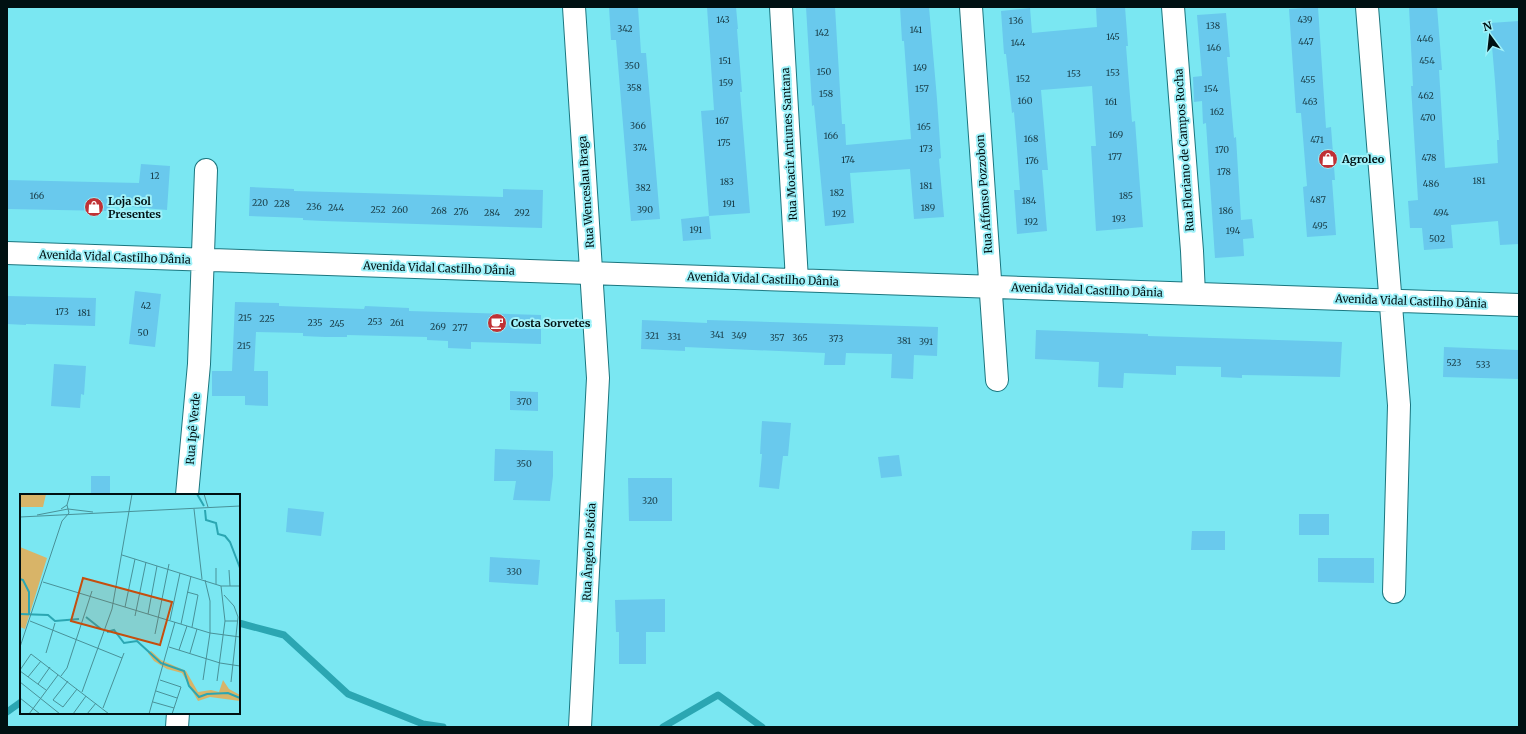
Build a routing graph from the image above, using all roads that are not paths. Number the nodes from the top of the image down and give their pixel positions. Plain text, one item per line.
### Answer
1 (574, 7) edge
2 (781, 7) edge
3 (971, 7) edge
4 (1173, 7) edge
5 (1367, 7) edge
6 (206, 170) dead end
7 (7, 253) edge
8 (203, 260) junction
9 (591, 273) junction
10 (797, 280) junction
11 (991, 287) junction
12 (1194, 294) junction
13 (1390, 300) junction
14 (1519, 305) edge
15 (598, 378) joint
16 (997, 380) dead end
17 (187, 494) edge
18 (1394, 592) dead end
19 (178, 714) edge
20 (177, 727) edge
21 (580, 727) edge

1 - 9 street, Rua Wenceslau Braga
2 - 10 street, Rua Moacir Antunes Santana
3 - 11 street, Rua Affonso Pozzobon
4 - 12 street, Rua Floriano de Campos Rocha
5 - 13 street
6 - 8 street, Rua Ipê Verde
7 - 8 street, Avenida Vidal Castilho Dânia
8 - 9 street, Avenida Vidal Castilho Dânia
8 - 17 street, Rua Ipê Verde
9 - 10 street, Avenida Vidal Castilho Dânia
9 - 15 street, Rua Wenceslau Braga
10 - 11 street, Avenida Vidal Castilho Dânia
11 - 12 street, Avenida Vidal Castilho Dânia
11 - 16 street, Rua Affonso Pozzobon
12 - 13 street, Avenida Vidal Castilho Dânia
13 - 14 street, Avenida Vidal Castilho Dânia
13 - 18 street
15 - 21 street, Rua Ângelo Pistóia
19 - 20 street

